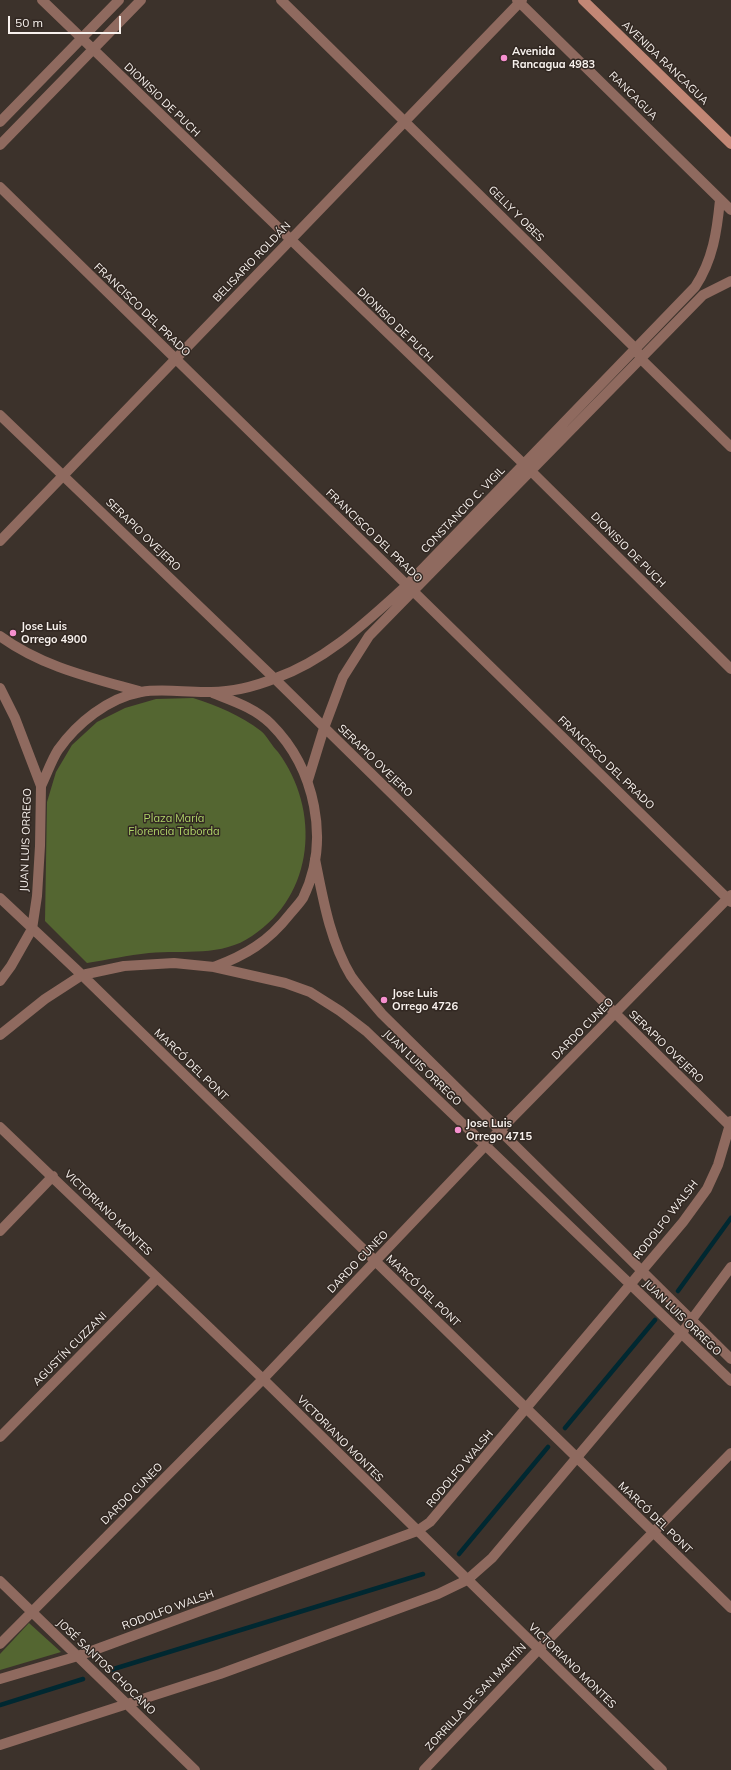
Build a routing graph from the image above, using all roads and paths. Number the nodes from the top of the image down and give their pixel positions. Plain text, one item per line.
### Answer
1 (42, 0) edge
2 (120, 0) edge
3 (141, 0) edge
4 (281, 0) edge
5 (583, 0) edge
6 (520, 1) edge
7 (82, 38) junction
8 (93, 50) junction
9 (405, 121) junction
10 (0, 122) edge
11 (731, 144) edge
12 (0, 145) edge
13 (0, 187) edge
14 (720, 200) junction
15 (731, 210) edge
16 (289, 240) junction
17 (731, 281) edge
18 (636, 349) junction
19 (175, 358) junction
20 (641, 359) junction
21 (0, 415) edge
22 (731, 447) edge
23 (527, 468) junction
24 (64, 476) junction
25 (0, 541) edge
26 (410, 588) junction
27 (0, 636) edge
28 (731, 668) edge
29 (276, 679) junction
30 (0, 688) edge
31 (142, 692) junction
32 (212, 692) junction
33 (324, 728) junction
34 (308, 780) junction
35 (41, 786) junction
36 (315, 859) junction
37 (0, 898) edge
38 (730, 898) edge
39 (32, 929) junction
40 (214, 967) junction
41 (82, 975) junction
42 (0, 981) edge
43 (615, 1013) junction
44 (0, 1035) edge
45 (731, 1124) edge
46 (0, 1127) edge
47 (501, 1129) junction
48 (486, 1146) junction
49 (53, 1176) junction
50 (0, 1231) edge
51 (376, 1262) junction
52 (731, 1267) edge
53 (643, 1270) junction
54 (157, 1278) junction
55 (630, 1285) junction
56 (692, 1320) junction
57 (681, 1334) junction
58 (731, 1359) edge
59 (263, 1379) junction
60 (731, 1381) edge
61 (526, 1408) junction
62 (0, 1437) edge
63 (731, 1453) edge
64 (576, 1458) junction
65 (417, 1531) junction
66 (653, 1532) junction
67 (467, 1580) junction
68 (0, 1581) edge
69 (731, 1608) edge
70 (32, 1612) junction
71 (0, 1644) edge
72 (538, 1650) junction
73 (78, 1656) junction
74 (0, 1679) edge
75 (128, 1704) junction
76 (0, 1745) edge
77 (195, 1770) edge
78 (424, 1770) edge
79 (662, 1770) edge

1 - 7 street, DIONISIO DE PUCH
2 - 7 street
3 - 8 street
4 - 9 street, GELLY Y OBES
5 - 11 main road, AVENIDA RANCAGUA
6 - 9 street, BELISARIO ROLDÁN
6 - 14 street, RANCAGUA
7 - 8 street, DIONISIO DE PUCH
7 - 10 street
8 - 12 street
8 - 16 street, DIONISIO DE PUCH
9 - 16 street, BELISARIO ROLDÁN
9 - 18 street, GELLY Y OBES
13 - 19 street, FRANCISCO DEL PRADO
14 - 15 street, RANCAGUA
14 - 18 street, CONSTANCIO C. VIGIL
16 - 19 street, BELISARIO ROLDÁN
16 - 23 street, DIONISIO DE PUCH
17 - 20 street, CONSTANCIO C. VIGIL
18 - 20 street, GELLY Y OBES
18 - 23 street, CONSTANCIO C. VIGIL
19 - 24 street, BELISARIO ROLDÁN
19 - 26 street, FRANCISCO DEL PRADO
20 - 22 street, GELLY Y OBES
20 - 23 street, CONSTANCIO C. VIGIL
21 - 24 street, SERAPIO OVEJERO
23 - 26 street, CONSTANCIO C. VIGIL
23 - 28 street, DIONISIO DE PUCH
24 - 25 street, BELISARIO ROLDÁN
24 - 29 street, SERAPIO OVEJERO
26 - 29 street, CONSTANCIO C. VIGIL
26 - 33 street, CONSTANCIO C. VIGIL
26 - 38 street, FRANCISCO DEL PRADO
27 - 31 street
29 - 32 street, CONSTANCIO C. VIGIL
29 - 33 street, SERAPIO OVEJERO
30 - 35 street, JUAN LUIS ORREGO
31 - 32 street, CONSTANCIO C. VIGIL
31 - 35 street, CONSTANCIO C. VIGIL
32 - 34 street
33 - 34 street, CONSTANCIO C. VIGIL
33 - 43 street, SERAPIO OVEJERO
34 - 36 street
35 - 39 street, JUAN LUIS ORREGO
36 - 40 street
36 - 47 street, JUAN LUIS ORREGO
37 - 39 street
38 - 43 street, DARDO CUNEO
39 - 41 street, MARCÓ DEL PONT
39 - 42 street
40 - 41 street, JUAN LUIS ORREGO
40 - 48 street, JUAN LUIS ORREGO
41 - 44 street
41 - 51 street, MARCÓ DEL PONT
43 - 45 street, SERAPIO OVEJERO
43 - 47 street, DARDO CUNEO
45 - 53 street, RODOLFO WALSH
46 - 49 street, VICTORIANO MONTES
47 - 48 street, DARDO CUNEO
47 - 53 street, JUAN LUIS ORREGO
48 - 51 street, DARDO CUNEO
48 - 55 street, JUAN LUIS ORREGO
49 - 50 street
49 - 54 street, VICTORIANO MONTES
51 - 59 street, DARDO CUNEO
51 - 61 street, MARCÓ DEL PONT
52 - 56 street
53 - 55 street, RODOLFO WALSH
53 - 56 street, JUAN LUIS ORREGO
54 - 59 street, VICTORIANO MONTES
54 - 62 street, AGUSTÍN CUZZANI
55 - 57 street, JUAN LUIS ORREGO
55 - 61 street, RODOLFO WALSH
56 - 57 street
56 - 58 street, JUAN LUIS ORREGO
57 - 60 street, JUAN LUIS ORREGO
57 - 64 street
59 - 65 street, VICTORIANO MONTES
59 - 70 street, DARDO CUNEO
61 - 64 street, MARCÓ DEL PONT
61 - 65 street, RODOLFO WALSH
63 - 66 street, ZORRILLA DE SAN MARTÍN
64 - 66 street, MARCÓ DEL PONT
64 - 67 street
65 - 67 street, VICTORIANO MONTES
65 - 73 street, RODOLFO WALSH
66 - 69 street, MARCÓ DEL PONT
66 - 72 street, ZORRILLA DE SAN MARTÍN
67 - 72 street, VICTORIANO MONTES
67 - 75 street
68 - 70 street, JOSÉ SANTOS CHOCANO
70 - 71 street, DARDO CUNEO
70 - 73 street, JOSÉ SANTOS CHOCANO
72 - 78 street, ZORRILLA DE SAN MARTÍN
72 - 79 street, VICTORIANO MONTES
73 - 74 street, RODOLFO WALSH
73 - 75 street, JOSÉ SANTOS CHOCANO
75 - 76 street
75 - 77 street, JOSÉ SANTOS CHOCANO

